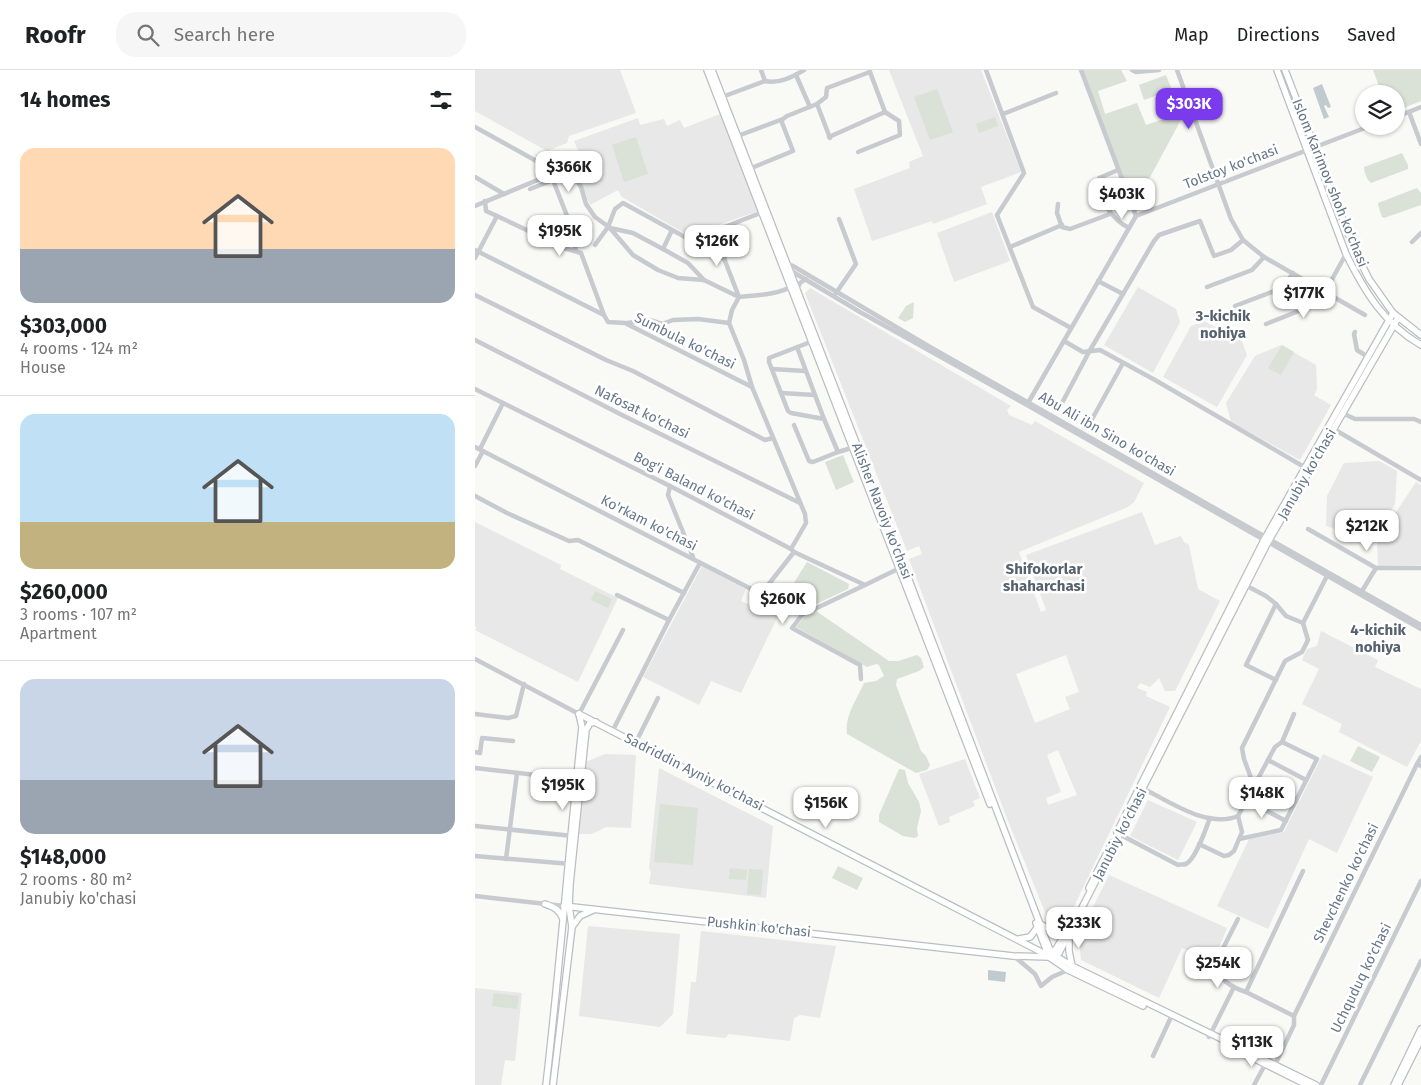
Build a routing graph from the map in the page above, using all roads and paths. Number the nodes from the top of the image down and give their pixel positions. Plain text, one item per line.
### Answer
1 (707, 70) edge
2 (712, 70) edge
3 (761, 70) edge
4 (804, 70) edge
5 (986, 70) edge
6 (1081, 70) edge
7 (1132, 70) edge
8 (1159, 70) edge
9 (1177, 70) edge
10 (1277, 70) edge
11 (1285, 70) edge
12 (870, 71) edge
13 (796, 75) junction
14 (765, 81) junction
15 (1056, 93) dead end
16 (722, 97) junction
17 (817, 104) junction
18 (810, 107) junction
19 (1421, 107) edge
20 (885, 112) junction
21 (1409, 112) junction
22 (1003, 114) junction
23 (1405, 114) edge
24 (781, 120) junction
25 (475, 127) edge
26 (1355, 132) edge
27 (736, 137) junction
28 (1421, 144) edge
29 (1311, 148) junction
30 (858, 152) dead end
31 (748, 169) junction
32 (1118, 170) junction
33 (475, 177) edge
34 (547, 177) junction
35 (1218, 184) junction
36 (529, 189) dead end
37 (504, 194) junction
38 (485, 201) junction
39 (1058, 204) dead end
40 (475, 206) edge
41 (763, 212) junction
42 (1110, 214) junction
43 (497, 216) junction
44 (1136, 216) junction
45 (839, 219) dead end
46 (1062, 226) junction
47 (608, 227) junction
48 (1129, 228) junction
49 (672, 230) junction
50 (713, 230) junction
51 (1421, 233) edge
52 (691, 240) junction
53 (1243, 240) junction
54 (1412, 242) dead end
55 (595, 245) dead end
56 (1010, 247) junction
57 (663, 249) junction
58 (477, 251) edge
59 (575, 251) junction
60 (1346, 254) junction
61 (1264, 257) junction
62 (475, 258) edge
63 (725, 259) junction
64 (786, 266) junction
65 (1293, 273) junction
66 (806, 279) junction
67 (704, 280) junction
68 (1098, 281) junction
69 (795, 287) junction
70 (1207, 288) dead end
71 (1325, 292) junction
72 (1123, 294) junction
73 (475, 295) edge
74 (836, 295) junction
75 (739, 297) junction
76 (1235, 306) dead end
77 (604, 315) junction
78 (1365, 315) dead end
79 (1395, 315) junction
80 (729, 323) junction
81 (1390, 323) junction
82 (625, 324) junction
83 (1266, 324) dead end
84 (1071, 328) junction
85 (1355, 332) dead end
86 (1421, 335) edge
87 (475, 340) edge
88 (814, 340) junction
89 (1064, 341) junction
90 (1421, 345) edge
91 (797, 347) junction
92 (1089, 352) junction
93 (1368, 357) junction
94 (1123, 363) junction
95 (772, 369) junction
96 (805, 371) junction
97 (752, 387) junction
98 (475, 389) edge
99 (781, 393) junction
100 (815, 395) junction
101 (503, 403) junction
102 (1028, 403) junction
103 (1062, 403) dead end
104 (1339, 412) junction
105 (824, 419) junction
106 (1091, 421) dead end
107 (1421, 422) edge
108 (794, 426) dead end
109 (1329, 426) junction
110 (773, 438) junction
111 (855, 447) junction
112 (479, 449) edge
113 (838, 452) junction
114 (475, 466) edge
115 (1306, 468) junction
116 (1421, 480) edge
117 (670, 486) junction
118 (475, 496) edge
119 (800, 503) junction
120 (1308, 529) dead end
121 (1267, 539) junction
122 (792, 550) junction
123 (693, 557) junction
124 (700, 563) junction
125 (902, 567) junction
126 (1376, 568) junction
127 (1421, 568) edge
128 (1327, 576) junction
129 (865, 585) junction
130 (1244, 585) junction
131 (1361, 592) junction
132 (684, 593) junction
133 (617, 595) dead end
134 (1276, 604) junction
135 (669, 620) junction
136 (1303, 623) junction
137 (1421, 625) edge
138 (1421, 629) edge
139 (623, 630) dead end
140 (475, 659) edge
141 (861, 679) dead end
142 (1276, 680) junction
143 (524, 684) junction
144 (658, 698) dead end
145 (475, 714) edge
146 (579, 714) junction
147 (1294, 714) dead end
148 (596, 722) junction
149 (584, 729) junction
150 (613, 730) junction
151 (513, 741) dead end
152 (636, 742) junction
153 (1283, 742) junction
154 (475, 752) edge
155 (1421, 757) edge
156 (1268, 760) junction
157 (1419, 765) edge
158 (475, 768) edge
159 (517, 773) junction
160 (579, 780) junction
161 (1306, 780) junction
162 (1255, 783) junction
163 (1141, 787) junction
164 (1246, 800) junction
165 (1296, 801) junction
166 (1238, 816) junction
167 (1210, 818) junction
168 (1286, 821) junction
169 (475, 826) edge
170 (509, 830) junction
171 (1118, 834) junction
172 (573, 836) junction
173 (1239, 839) junction
174 (1199, 844) junction
175 (475, 856) edge
176 (506, 859) junction
177 (570, 864) junction
178 (1303, 871) dead end
179 (1421, 881) edge
180 (475, 896) edge
181 (545, 904) junction
182 (566, 906) junction
183 (596, 909) junction
184 (1237, 919) dead end
185 (564, 922) junction
186 (1038, 925) junction
187 (572, 927) junction
188 (1068, 932) junction
189 (1018, 940) junction
190 (1048, 955) junction
191 (1013, 956) junction
192 (1421, 961) edge
193 (1070, 968) junction
194 (1234, 987) junction
195 (1246, 992) junction
196 (1294, 1016) junction
197 (1171, 1017) junction
198 (1421, 1030) edge
199 (1210, 1036) junction
200 (1421, 1039) edge
201 (1153, 1056) dead end
202 (1266, 1062) junction
203 (1275, 1066) junction
204 (546, 1085) edge
205 (553, 1085) edge
206 (1254, 1085) edge
207 (1307, 1085) edge
208 (1316, 1085) edge
209 (1321, 1085) edge
210 (1360, 1085) edge
211 (1394, 1085) edge
212 (1398, 1085) edge

1 - 27 main road, Alisher Navoiy ko'chasi
2 - 16 main road, Alisher Navoiy ko'chasi
3 - 14 street
4 - 13 street
5 - 22 street
6 - 32 street
7 - 8 street
9 - 35 street
10 - 29 main road, Islom Karimov shoh ko'chasi
11 - 29 main road, Islom Karimov shoh ko'chasi
12 - 17 street
12 - 20 street
13 - 14 street
13 - 18 street
14 - 16 street
15 - 22 street
16 - 27 main road, Alisher Navoiy ko'chasi
17 - 18 street
17 - 20 street
18 - 24 street
19 - 21 street
20 - 30 street
21 - 23 street
21 - 28 street
22 - 56 street
24 - 27 street
24 - 31 street
25 - 34 street
26 - 29 street, Tolstoy ko'chasi
27 - 31 main road, Alisher Navoiy ko'chasi
29 - 35 street, Tolstoy ko'chasi
29 - 60 main road, Islom Karimov shoh ko'chasi
29 - 79 main road, Islom Karimov shoh ko'chasi
31 - 41 main road, Alisher Navoiy ko'chasi
31 - 64 main road, Alisher Navoiy ko'chasi
32 - 42 street
32 - 44 street
33 - 37 street
34 - 37 street
34 - 47 street
35 - 44 street, Tolstoy ko'chasi
35 - 53 street
36 - 59 street
37 - 38 street
38 - 40 street
38 - 43 street
39 - 46 street
41 - 50 street
41 - 64 main road, Alisher Navoiy ko'chasi
42 - 46 street
42 - 48 street
43 - 58 street
43 - 59 street
44 - 48 street
45 - 74 street
46 - 56 street
47 - 49 street
47 - 55 street
47 - 57 street
47 - 67 street
48 - 68 street
49 - 52 street
49 - 57 street
50 - 52 street
50 - 63 street
51 - 54 street
52 - 63 street
53 - 61 street
53 - 72 street
56 - 84 street
57 - 67 street
58 - 62 street
58 - 77 street, Sumbula ko'chasi
59 - 77 street
60 - 71 street
60 - 81 main road, Islom Karimov shoh ko'chasi
61 - 65 street
61 - 70 street
63 - 75 street
64 - 66 street, Abu Ali ibn Sino ko'chasi
64 - 69 main road, Alisher Navoiy ko'chasi
64 - 74 street, Abu Ali ibn Sino ko'chasi
65 - 71 street
65 - 76 street
66 - 69 street
66 - 74 street, Abu Ali ibn Sino ko'chasi
67 - 75 street
68 - 72 street
68 - 84 street
69 - 75 street
69 - 88 main road, Alisher Navoiy ko'chasi
71 - 78 street
71 - 83 street
72 - 92 street
73 - 110 street
74 - 102 street, Abu Ali ibn Sino ko'chasi
75 - 80 street
77 - 82 street, Sumbula ko'chasi
79 - 81 main road, Janubiy ko'chasi
79 - 86 main road, Islom Karimov shoh ko'chasi
80 - 82 street
80 - 97 street
81 - 90 main road, Islom Karimov shoh ko'chasi
81 - 93 main road, Janubiy ko'chasi
81 - 104 main road, Janubiy ko'chasi
82 - 97 street, Sumbula ko'chasi
84 - 89 street
85 - 93 street
87 - 119 street, Nafosat ko'chasi
88 - 91 street
88 - 111 main road, Alisher Navoiy ko'chasi
89 - 92 street
89 - 102 street
91 - 95 street
91 - 96 street
92 - 94 street
92 - 103 street
93 - 104 main road, Janubiy ko'chasi
94 - 106 street
94 - 115 street
95 - 96 street
95 - 99 street
96 - 100 street
97 - 110 street
98 - 101 street, Bog'i Baland ko'chasi
99 - 100 street
99 - 105 street
100 - 105 street
101 - 112 street
101 - 117 street, Bog'i Baland ko'chasi
102 - 121 street, Abu Ali ibn Sino ko'chasi
104 - 107 street
104 - 109 main road, Janubiy ko'chasi
104 - 121 main road, Janubiy ko'chasi
105 - 113 street
108 - 113 street
109 - 115 main road, Janubiy ko'chasi
109 - 116 street
110 - 119 street
111 - 113 street
111 - 125 main road, Alisher Navoiy ko'chasi
112 - 114 street
112 - 123 street, Ko'rkam ko'chasi
115 - 121 main road, Janubiy ko'chasi
117 - 122 street, Bog'i Baland ko'chasi
117 - 123 street
118 - 132 street
119 - 122 street
120 - 126 street
121 - 128 street, Abu Ali ibn Sino ko'chasi
121 - 130 main road, Janubiy ko'chasi
121 - 131 street, Abu Ali ibn Sino ko'chasi
122 - 124 street, Ko'rkam ko'chasi
122 - 129 street, Bog'i Baland ko'chasi
123 - 124 street, Ko'rkam ko'chasi
124 - 132 street
125 - 129 street
125 - 186 main road, Alisher Navoiy ko'chasi
126 - 127 street
126 - 131 street
128 - 131 street, Abu Ali ibn Sino ko'chasi
128 - 136 street
129 - 141 street
130 - 134 street
130 - 163 main road, Janubiy ko'chasi
131 - 137 street, Abu Ali ibn Sino ko'chasi
131 - 138 street, Abu Ali ibn Sino ko'chasi
132 - 135 street
133 - 135 street
134 - 136 street
134 - 142 street
135 - 150 street
136 - 142 street
139 - 146 street
140 - 143 street, Sadriddin Ayniy ko'chasi
142 - 162 street
143 - 145 street
143 - 146 street, Sadriddin Ayniy ko'chasi
144 - 152 street
146 - 148 main road, Sadriddin Ayniy ko'chasi
146 - 149 main road
147 - 153 street
148 - 149 main road
148 - 150 main road, Sadriddin Ayniy ko'chasi
149 - 160 main road
150 - 152 main road, Sadriddin Ayniy ko'chasi
151 - 154 street
152 - 189 main road, Sadriddin Ayniy ko'chasi
153 - 156 street
153 - 161 street
155 - 157 street, Shevchenko ko'chasi
156 - 161 street
156 - 162 street
157 - 196 street, Shevchenko ko'chasi
158 - 159 street
159 - 160 street
159 - 170 street
160 - 172 main road
161 - 165 street
162 - 164 street
162 - 165 street
163 - 167 street
163 - 171 main road, Janubiy ko'chasi
164 - 166 street
164 - 168 street
165 - 168 street
166 - 167 street
166 - 173 street
167 - 174 street
168 - 173 street
169 - 170 street
170 - 172 street
170 - 176 street
171 - 174 street
171 - 188 main road, Janubiy ko'chasi
172 - 177 main road
173 - 174 street
175 - 176 street
176 - 177 street
177 - 182 main road
178 - 195 street
179 - 209 street, Uchquduq ko'chasi
180 - 181 street, Pushkin ko'chasi
181 - 182 street, Pushkin ko'chasi
181 - 185 main road
182 - 183 main road, Pushkin ko'chasi
182 - 185 main road
182 - 187 main road
183 - 187 main road
183 - 191 main road, Pushkin ko'chasi
184 - 194 street
185 - 204 main road
186 - 188 main road
186 - 189 main road
186 - 190 main road, Alisher Navoiy ko'chasi
187 - 205 main road
188 - 190 main road, Janubiy ko'chasi
188 - 193 main road
189 - 190 main road, Sadriddin Ayniy ko'chasi
190 - 191 main road, Pushkin ko'chasi
190 - 193 main road, Sadriddin Ayniy ko'chasi
191 - 193 street
192 - 210 street
193 - 197 main road, Sadriddin Ayniy ko'chasi
194 - 195 street
194 - 199 street
195 - 196 street
196 - 203 street, Shevchenko ko'chasi
197 - 199 main road, Sadriddin Ayniy ko'chasi
197 - 201 street
198 - 211 main road
199 - 202 main road, Sadriddin Ayniy ko'chasi
200 - 212 main road
202 - 203 main road, Sadriddin Ayniy ko'chasi
202 - 206 street
203 - 207 main road, Sadriddin Ayniy ko'chasi
203 - 208 main road, Sadriddin Ayniy ko'chasi

